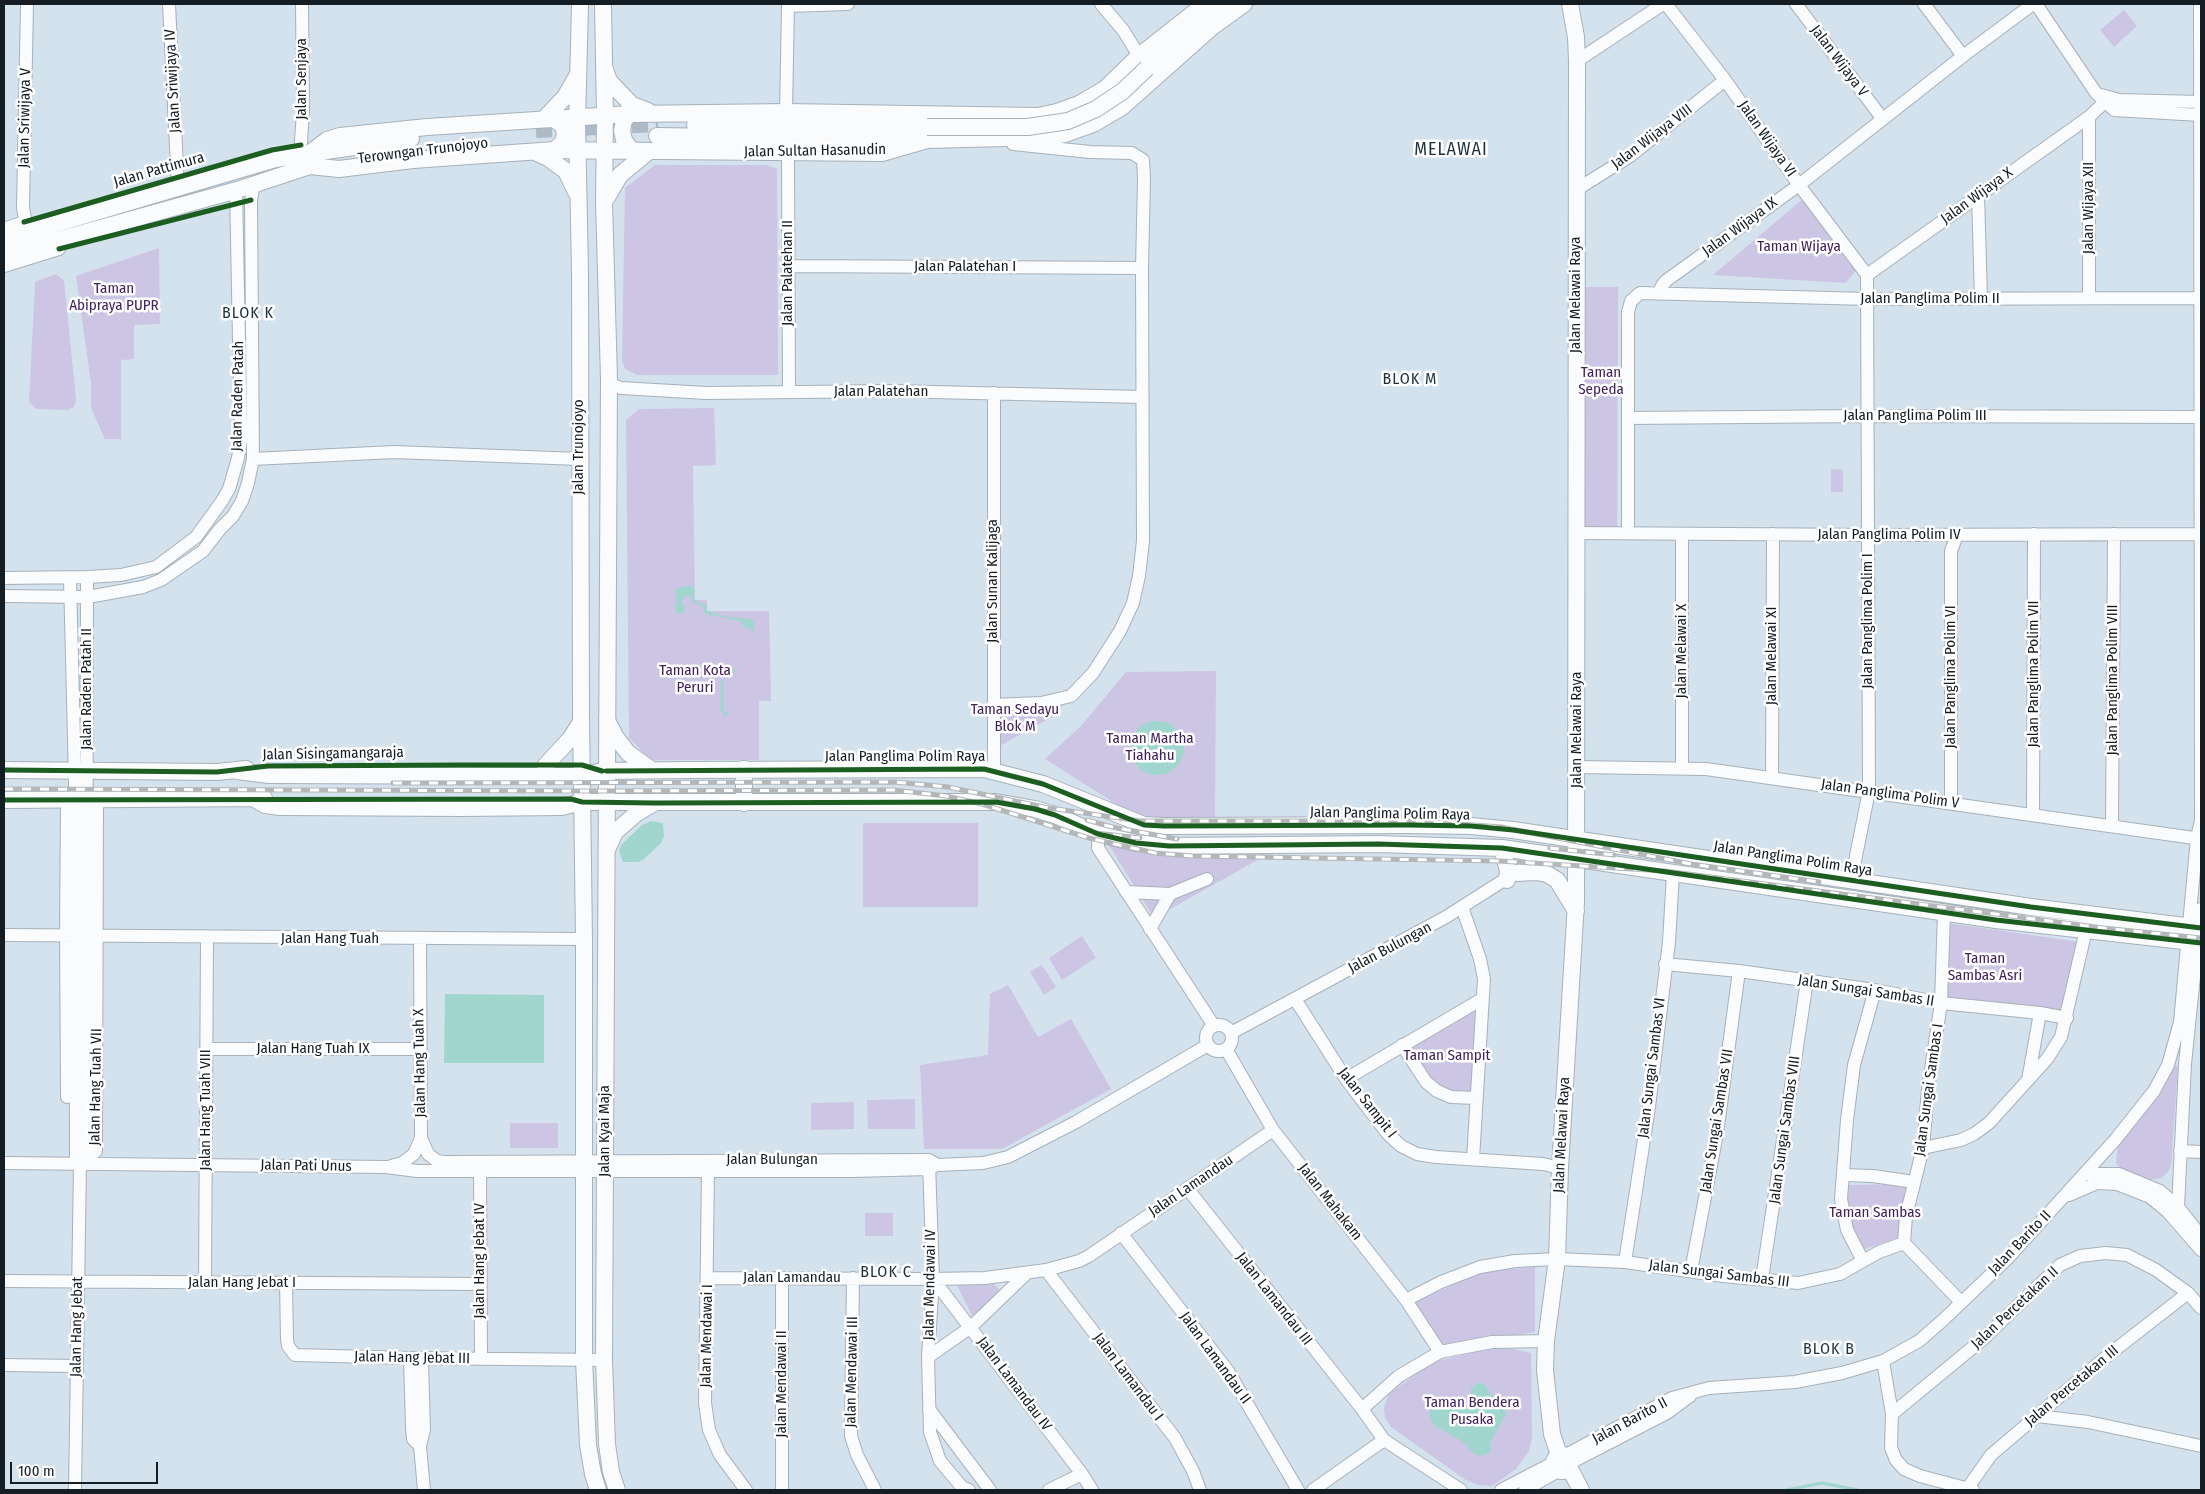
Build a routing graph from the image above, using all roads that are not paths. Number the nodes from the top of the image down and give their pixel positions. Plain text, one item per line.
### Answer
1 (27, 4) edge
2 (169, 4) edge
3 (302, 4) edge
4 (580, 4) edge
5 (603, 4) edge
6 (848, 4) edge
7 (1102, 4) edge
8 (1205, 4) edge
9 (1225, 4) edge
10 (1244, 4) edge
11 (1570, 4) edge
12 (1662, 4) edge
13 (1666, 4) edge
14 (1796, 4) edge
15 (1924, 4) edge
16 (2034, 4) edge
17 (2200, 4) edge
18 (788, 5) edge
19 (2201, 47) edge
20 (1139, 56) junction
21 (1963, 56) junction
22 (1577, 61) junction
23 (603, 62) junction
24 (578, 74) junction
25 (1153, 79) junction
26 (1725, 80) junction
27 (2107, 101) junction
28 (2200, 108) junction
29 (786, 112) junction
30 (630, 114) junction
31 (903, 115) junction
32 (605, 116) junction
33 (2089, 117) junction
34 (577, 118) junction
35 (1882, 118) junction
36 (657, 125) junction
37 (871, 127) junction
38 (541, 132) junction
39 (927, 133) junction
40 (974, 140) junction
41 (555, 150) junction
42 (631, 150) junction
43 (578, 151) junction
44 (605, 151) junction
45 (649, 151) junction
46 (788, 153) junction
47 (306, 158) junction
48 (254, 184) junction
49 (1799, 184) junction
50 (178, 188) junction
51 (236, 190) junction
52 (1576, 190) junction
53 (1978, 195) junction
54 (578, 199) junction
55 (604, 202) junction
56 (26, 227) junction
57 (4, 229) edge
58 (4, 240) edge
59 (59, 249) dead end
60 (4, 255) edge
61 (4, 266) edge
62 (788, 266) junction
63 (1142, 268) junction
64 (1868, 275) junction
65 (1659, 292) junction
66 (2088, 298) junction
67 (2200, 298) edge
68 (1868, 299) junction
69 (1981, 299) junction
70 (606, 301) junction
71 (580, 302) junction
72 (612, 389) junction
73 (789, 392) junction
74 (994, 393) junction
75 (1142, 397) junction
76 (1868, 416) junction
77 (2201, 417) edge
78 (1628, 418) junction
79 (580, 458) junction
80 (253, 459) junction
81 (1576, 533) junction
82 (1628, 533) junction
83 (1682, 534) junction
84 (1773, 534) junction
85 (2034, 534) junction
86 (2114, 534) junction
87 (2201, 534) edge
88 (1868, 535) junction
89 (1942, 535) junction
90 (1957, 535) junction
91 (1951, 551) junction
92 (87, 577) junction
93 (4, 578) edge
94 (70, 578) junction
95 (4, 596) edge
96 (88, 597) junction
97 (70, 598) junction
98 (993, 706) junction
99 (606, 718) junction
100 (581, 722) junction
101 (544, 766) junction
102 (1577, 767) junction
103 (1682, 767) junction
104 (744, 769) junction
105 (4, 770) edge
106 (652, 770) junction
107 (994, 770) junction
108 (237, 771) junction
109 (582, 771) junction
110 (604, 771) junction
111 (81, 772) junction
112 (1772, 778) junction
113 (1869, 791) junction
114 (81, 797) junction
115 (4, 800) edge
116 (582, 802) junction
117 (607, 802) junction
118 (654, 803) junction
119 (744, 803) junction
120 (1951, 803) junction
121 (2033, 814) junction
122 (2201, 821) edge
123 (1408, 825) junction
124 (2112, 826) junction
125 (1098, 834) junction
126 (1576, 838) junction
127 (2199, 838) edge
128 (1408, 845) junction
129 (1502, 848) junction
130 (606, 853) junction
131 (1545, 854) junction
132 (1575, 860) junction
133 (82, 868) junction
134 (1673, 874) junction
135 (1512, 876) junction
136 (1207, 879) dead end
137 (1851, 881) junction
138 (1126, 892) junction
139 (1170, 894) junction
140 (1462, 907) junction
141 (2201, 909) edge
142 (1576, 911) junction
143 (1944, 912) junction
144 (1150, 929) junction
145 (2086, 930) junction
146 (4, 935) edge
147 (81, 935) junction
148 (2196, 935) edge
149 (207, 938) junction
150 (420, 939) junction
151 (584, 940) junction
152 (1665, 964) junction
153 (1738, 971) junction
154 (1807, 981) junction
155 (1874, 990) junction
156 (1295, 999) junction
157 (1482, 999) junction
158 (1941, 1002) junction
159 (2040, 1012) junction
160 (81, 1018) junction
161 (2067, 1018) junction
162 (1214, 1026) junction
163 (1231, 1034) junction
164 (1208, 1045) junction
165 (1402, 1045) junction
166 (1226, 1048) junction
167 (206, 1049) junction
168 (420, 1049) junction
169 (1346, 1079) junction
170 (2028, 1080) junction
171 (81, 1088) junction
172 (1476, 1098) junction
173 (1273, 1130) junction
174 (421, 1138) junction
175 (2115, 1140) junction
176 (1923, 1148) junction
177 (2180, 1151) junction
178 (2201, 1152) edge
179 (1473, 1159) junction
180 (4, 1163) edge
181 (74, 1164) junction
182 (206, 1165) junction
183 (606, 1165) junction
184 (932, 1165) junction
185 (480, 1166) junction
186 (585, 1166) junction
187 (386, 1167) junction
188 (1560, 1168) junction
189 (2179, 1169) junction
190 (708, 1170) junction
191 (2084, 1174) junction
192 (1843, 1175) junction
193 (2114, 1178) junction
194 (1914, 1182) junction
195 (1187, 1188) junction
196 (2155, 1194) junction
197 (2062, 1198) junction
198 (2178, 1207) junction
199 (1121, 1233) junction
200 (2201, 1236) edge
201 (1904, 1243) junction
202 (2201, 1250) edge
203 (1557, 1259) junction
204 (1863, 1261) junction
205 (1625, 1262) junction
206 (1046, 1270) junction
207 (1691, 1271) junction
208 (1026, 1274) junction
209 (708, 1278) junction
210 (852, 1278) junction
211 (782, 1279) junction
212 (933, 1279) junction
213 (1762, 1279) junction
214 (4, 1281) edge
215 (77, 1282) junction
216 (205, 1282) junction
217 (286, 1283) junction
218 (480, 1284) junction
219 (2188, 1292) junction
220 (1406, 1300) junction
221 (1961, 1302) junction
222 (2201, 1308) edge
223 (971, 1327) junction
224 (1546, 1341) junction
225 (1440, 1352) junction
226 (928, 1357) junction
227 (416, 1358) junction
228 (480, 1359) junction
229 (584, 1360) junction
230 (604, 1360) junction
231 (1883, 1361) junction
232 (4, 1366) edge
233 (76, 1366) junction
234 (929, 1409) junction
235 (1362, 1409) junction
236 (1892, 1414) junction
237 (2037, 1416) junction
238 (1384, 1440) junction
239 (2201, 1446) edge
240 (1562, 1464) junction
241 (1082, 1474) junction
242 (1444, 1484) edge
243 (1953, 1488) edge
244 (75, 1490) edge
245 (424, 1490) edge
246 (598, 1490) edge
247 (617, 1490) edge
248 (746, 1490) edge
249 (782, 1490) edge
250 (875, 1490) edge
251 (969, 1490) edge
252 (990, 1490) edge
253 (1049, 1490) edge
254 (1092, 1490) edge
255 (1200, 1490) edge
256 (1298, 1490) edge
257 (1313, 1490) edge
258 (1461, 1490) edge
259 (1500, 1490) edge
260 (1524, 1490) edge
261 (1570, 1490) edge
262 (1581, 1490) edge
263 (1970, 1490) edge

1 - 56 street, Jalan Sriwijaya V
2 - 50 street, Jalan Sriwijaya IV
3 - 47 street, Jalan Senjaya
4 - 24 main road, Jalan Trunojoyo
5 - 23 main road, Jalan Trunojoyo
6 - 18 street
7 - 20 street
8 - 20 main road
9 - 39 main road, bridge
10 - 25 main road, Jalan Sultan Hasanudin
11 - 22 main road, Jalan Melawai Raya
12 - 22 street
13 - 26 street, Jalan Wijaya VI
14 - 35 street, Jalan Wijaya V
15 - 21 street
16 - 21 street, Jalan Wijaya IX
16 - 27 street
17 - 19 street
18 - 29 street
19 - 28 street
20 - 25 street
20 - 31 main road
21 - 35 street, Jalan Wijaya IX
22 - 52 main road, Jalan Melawai Raya
23 - 32 main road, Jalan Trunojoyo
23 - 36 main road
24 - 34 main road, Jalan Trunojoyo
24 - 38 main road
25 - 40 main road, Jalan Sultan Hasanudin
26 - 49 street, Jalan Wijaya VI
26 - 52 street, Jalan Wijaya VIII
27 - 28 street
27 - 33 street, Jalan Wijaya X
28 - 67 street
29 - 31 main road
29 - 36 main road
30 - 32 main road
30 - 36 main road
30 - 42 main road
31 - 37 main road
32 - 34 main road
32 - 44 main road, Jalan Trunojoyo
33 - 53 street, Jalan Wijaya X
33 - 66 street, Jalan Wijaya XII
34 - 38 main road, Jalan Pattimura
34 - 43 main road, Jalan Trunojoyo
35 - 49 street, Jalan Wijaya IX
36 - 37 main road
36 - 39 main road
37 - 39 main road
38 - 41 main road, Jalan Pattimura
38 - 41 main road
38 - 47 main road, Jalan Pattimura
38 - 47 main road, Jalan Pattimura
38 - 54 main road
39 - 40 main road, Jalan Sultan Hasanudin
39 - 46 main road, Jalan Sultan Hasanudin
40 - 63 street
41 - 43 main road, Jalan Pattimura
42 - 44 main road, Jalan Sultan Hasanudin
42 - 45 main road, Jalan Sultan Hasanudin
43 - 44 main road, Jalan Sultan Hasanudin
43 - 54 main road, Jalan Trunojoyo
44 - 55 main road, Jalan Trunojoyo
45 - 46 main road, Jalan Sultan Hasanudin
45 - 55 main road
46 - 62 street, Jalan Palatehan II
47 - 48 main road, Jalan Pattimura
47 - 50 main road, Jalan Pattimura
48 - 51 main road, Jalan Pattimura
48 - 80 street, Jalan Raden Patah
49 - 64 street, Jalan Wijaya VI
49 - 65 street, Jalan Wijaya IX
50 - 56 main road, Jalan Pattimura
51 - 60 main road, Jalan Pattimura
51 - 92 street, Jalan Raden Patah
52 - 81 main road, Jalan Melawai Raya
53 - 64 street, Jalan Wijaya X
53 - 69 street
54 - 71 main road, Jalan Trunojoyo
55 - 70 main road, Jalan Trunojoyo
56 - 57 street, Jalan Pattimura
56 - 58 main road, Jalan Pattimura
59 - 61 street
62 - 63 street, Jalan Palatehan I
62 - 73 street, Jalan Palatehan II
63 - 75 street
64 - 68 street
65 - 68 street, Jalan Panglima Polim II
65 - 78 street
66 - 67 street, Jalan Panglima Polim II
66 - 69 street, Jalan Panglima Polim II
67 - 77 street
68 - 69 street, Jalan Panglima Polim II
68 - 76 street, Jalan Panglima Polim I
70 - 71 main road
70 - 72 main road, Jalan Trunojoyo
71 - 79 main road, Jalan Trunojoyo
72 - 73 street, Jalan Palatehan
72 - 99 main road, Jalan Trunojoyo
73 - 74 street, Jalan Palatehan
74 - 75 street, Jalan Palatehan
74 - 98 street, Jalan Sunan Kalijaga
75 - 98 street
76 - 77 street, Jalan Panglima Polim III
76 - 78 street, Jalan Panglima Polim III
76 - 88 street, Jalan Panglima Polim I
77 - 87 street
78 - 82 street
79 - 80 street, Jalan Raden Patah
79 - 100 main road, Jalan Trunojoyo
80 - 96 street, Jalan Raden Patah
81 - 82 street, Jalan Panglima Polim IV
81 - 102 main road, Jalan Melawai Raya
82 - 83 street, Jalan Panglima Polim IV
83 - 84 street, Jalan Panglima Polim IV
83 - 103 street, Jalan Melawai X
84 - 88 street, Jalan Panglima Polim IV
84 - 112 street, Jalan Melawai XI
85 - 86 street, Jalan Panglima Polim IV
85 - 90 street, Jalan Panglima Polim IV
85 - 121 street, Jalan Panglima Polim VII
86 - 87 street, Jalan Panglima Polim IV
86 - 124 street, Jalan Panglima Polim VIII
87 - 122 street
88 - 89 street, Jalan Panglima Polim IV
88 - 113 street, Jalan Panglima Polim I
89 - 90 street, Jalan Panglima Polim IV
89 - 91 street, Jalan Panglima Polim VI
90 - 91 street, Jalan Panglima Polim VI
91 - 120 street, Jalan Panglima Polim VI
92 - 94 street, Jalan Raden Patah
92 - 96 street, Jalan Raden Patah II
93 - 94 street, Jalan Raden Patah
94 - 97 street, Jalan Raden Patah II
95 - 97 street, Jalan Raden Patah
96 - 97 street, Jalan Raden Patah
96 - 111 street, Jalan Raden Patah II
97 - 111 street, Jalan Raden Patah II
98 - 107 street, Jalan Sunan Kalijaga
99 - 106 main road
99 - 110 main road, Jalan Trunojoyo
100 - 101 main road
100 - 109 main road, Jalan Trunojoyo
101 - 108 main road, Jalan Sisingamangaraja
101 - 109 main road, Jalan Sisingamangaraja
102 - 103 street, Jalan Panglima Polim V
102 - 126 main road, Jalan Melawai Raya
103 - 112 street, Jalan Panglima Polim V
104 - 106 main road, Jalan Panglima Polim Raya
104 - 107 main road, Jalan Panglima Polim Raya
104 - 119 main road
105 - 111 main road, Jalan Sisingamangaraja
106 - 110 main road, Jalan Panglima Polim Raya
107 - 123 main road, Jalan Panglima Polim Raya
108 - 109 main road, Jalan Sisingamangaraja
108 - 111 main road, Jalan Sisingamangaraja
109 - 110 main road, Jalan Panglima Polim Raya
109 - 116 main road, Jalan Kyai Maja
110 - 117 main road, Jalan Kyai Maja
111 - 114 street, Jalan Raden Patah II
112 - 113 street, Jalan Panglima Polim V
113 - 120 street, Jalan Panglima Polim V
113 - 137 street, Jalan Panglima Polim I
114 - 115 main road
114 - 116 main road
114 - 133 street, Jalan Hang Tuah VII
114 - 133 street, Jalan Hang Tuah VII
116 - 117 main road, Jalan Panglima Polim Raya
116 - 151 main road, Jalan Kyai Maja
117 - 118 main road, Jalan Panglima Polim Raya
117 - 130 main road, Jalan Kyai Maja
118 - 119 main road, Jalan Panglima Polim Raya
118 - 130 main road
119 - 125 main road, Jalan Panglima Polim Raya
120 - 121 street, Jalan Panglima Polim V
121 - 124 street, Jalan Panglima Polim V
122 - 127 street
123 - 126 main road, Jalan Panglima Polim Raya
123 - 128 main road
124 - 127 street, Jalan Panglima Polim V
125 - 128 main road, Jalan Panglima Polim Raya
125 - 138 street
126 - 132 main road, Jalan Melawai Raya
126 - 137 main road, Jalan Panglima Polim Raya
127 - 148 street
128 - 129 main road, Jalan Panglima Polim Raya
129 - 131 main road, Jalan Panglima Polim Raya
129 - 135 main road
130 - 183 main road, Jalan Kyai Maja
131 - 132 main road, Jalan Panglima Polim Raya
131 - 135 street, Jalan Bulungan
132 - 134 main road, Jalan Panglima Polim Raya
132 - 142 main road, Jalan Melawai Raya
133 - 147 street, Jalan Hang Tuah VII
133 - 147 street, Jalan Hang Tuah VII
134 - 143 main road, Jalan Panglima Polim Raya
134 - 152 street, Jalan Sungai Sambas VI
135 - 140 street, Jalan Bulungan
135 - 142 main road
136 - 139 street
137 - 148 main road, Jalan Panglima Polim Raya
138 - 139 street
138 - 144 street
139 - 144 street
140 - 156 street, Jalan Bulungan
140 - 157 street
141 - 148 street
142 - 188 main road, Jalan Melawai Raya
143 - 145 main road, Jalan Panglima Polim Raya
143 - 158 street
144 - 162 street
145 - 148 main road, Jalan Panglima Polim Raya
145 - 161 street
146 - 147 street, Jalan Hang Tuah
147 - 149 street, Jalan Hang Tuah
147 - 160 street, Jalan Hang Tuah VII
147 - 160 street, Jalan Hang Tuah VII
148 - 175 street, Jalan Barito II
148 - 177 street
149 - 150 street, Jalan Hang Tuah
149 - 167 street, Jalan Hang Tuah VIII
150 - 151 street, Jalan Hang Tuah
150 - 168 street, Jalan Hang Tuah X
151 - 186 main road, Jalan Kyai Maja
152 - 153 street, Jalan Sungai Sambas II
152 - 205 street, Jalan Sungai Sambas VI
153 - 154 street, Jalan Sungai Sambas II
153 - 207 street, Jalan Sungai Sambas VII
154 - 155 street, Jalan Sungai Sambas II
154 - 213 street, Jalan Sungai Sambas VIII
155 - 158 street, Jalan Sungai Sambas II
155 - 192 street
156 - 163 street, Jalan Bulungan
156 - 169 street, Jalan Sampit I
157 - 165 street
157 - 172 street
158 - 159 street, Jalan Sungai Sambas II
158 - 176 street, Jalan Sungai Sambas I
159 - 161 street, Jalan Sungai Sambas II
159 - 170 street
160 - 171 street, Jalan Hang Tuah VII
160 - 171 street, Jalan Hang Tuah VII
161 - 170 street
162 - 163 street
162 - 164 street
163 - 166 street
164 - 166 street
164 - 184 street, Jalan Bulungan
165 - 169 street
165 - 172 street
166 - 173 street, Jalan Mahakam
167 - 168 street, Jalan Hang Tuah IX
167 - 182 street, Jalan Hang Tuah VIII
168 - 174 street, Jalan Hang Tuah X
169 - 179 street, Jalan Sampit I
170 - 176 street
171 - 181 street, Jalan Hang Tuah VII
171 - 181 street, Jalan Hang Tuah VII
172 - 179 street
173 - 195 street, Jalan Lamandau
173 - 220 street, Jalan Mahakam
174 - 185 street, Jalan Pati Unus
174 - 187 street, Jalan Hang Tuah X
175 - 191 street, Jalan Barito II
175 - 193 street
176 - 194 street, Jalan Sungai Sambas I
177 - 178 street
177 - 189 street
179 - 188 street, Jalan Sampit I
180 - 181 street, Jalan Pati Unus
181 - 182 street, Jalan Pati Unus
181 - 215 street, Jalan Hang Jebat
182 - 187 street, Jalan Pati Unus
182 - 216 street, Jalan Hang Tuah VIII
183 - 184 street, Jalan Bulungan
183 - 186 street, Jalan Pati Unus
183 - 190 street, Jalan Bulungan
183 - 230 main road, Jalan Kyai Maja
184 - 190 street, Jalan Bulungan
184 - 212 street, Jalan Mendawai IV
185 - 186 street, Jalan Pati Unus
185 - 187 street, Jalan Pati Unus
185 - 218 street, Jalan Hang Jebat IV
186 - 229 main road, Jalan Kyai Maja
188 - 203 main road, Jalan Melawai Raya
189 - 196 street
189 - 198 street
190 - 209 street, Jalan Mendawai I
191 - 193 street
191 - 197 street, Jalan Barito II
192 - 194 street
192 - 204 street
193 - 196 street
193 - 197 street
194 - 201 street, Jalan Sungai Sambas I
195 - 199 street, Jalan Lamandau
195 - 235 street, Jalan Lamandau III
196 - 198 street
196 - 202 street
197 - 221 street, Jalan Barito II
198 - 200 street
199 - 206 street, Jalan Lamandau
199 - 256 street, Jalan Lamandau II
201 - 204 street, Jalan Sungai Sambas III
201 - 221 street
203 - 205 street, Jalan Sungai Sambas III
203 - 220 street, Jalan Sungai Sambas III
203 - 224 main road, Jalan Melawai Raya
204 - 213 street, Jalan Sungai Sambas III
205 - 207 street, Jalan Sungai Sambas III
206 - 208 street, Jalan Lamandau
206 - 255 street, Jalan Lamandau I
207 - 213 street, Jalan Sungai Sambas III
208 - 212 street, Jalan Lamandau
208 - 223 street
209 - 211 street, Jalan Lamandau
209 - 248 street, Jalan Mendawai I
210 - 211 street, Jalan Lamandau
210 - 212 street, Jalan Lamandau
210 - 250 street, Jalan Mendawai III
211 - 249 street, Jalan Mendawai II
212 - 223 street, Jalan Lamandau IV
212 - 226 street, Jalan Mendawai IV
214 - 215 street, Jalan Hang Jebat I
215 - 216 street, Jalan Hang Jebat I
215 - 233 street, Jalan Hang Jebat
216 - 217 street, Jalan Hang Jebat I
217 - 218 street, Jalan Hang Jebat I
217 - 227 street, Jalan Hang Jebat III
218 - 228 street, Jalan Hang Jebat IV
219 - 222 street, Jalan Percetakan II
219 - 236 street, Jalan Percetakan II
219 - 237 street, Jalan Percetakan III
220 - 225 street, Jalan Mahakam
221 - 231 street, Jalan Barito II
223 - 226 street
223 - 241 street, Jalan Lamandau IV
224 - 225 street
224 - 240 main road, Jalan Melawai Raya
225 - 235 street
226 - 234 street, Jalan Mendawai IV
227 - 228 street, Jalan Hang Jebat III
227 - 245 street
228 - 229 street, Jalan Hang Jebat III
229 - 230 street, Jalan Hang Jebat III
229 - 246 main road, Jalan Kyai Maja
230 - 247 main road, Jalan Kyai Maja
231 - 236 street
231 - 240 street, Jalan Barito II
232 - 233 street
233 - 244 street, Jalan Hang Jebat
234 - 251 street, Jalan Mendawai IV
234 - 252 street
235 - 238 street
236 - 243 street
237 - 239 street
237 - 263 street, Jalan Percetakan III
238 - 242 street
238 - 257 street
240 - 259 street
240 - 260 street
240 - 261 main road
240 - 262 main road
241 - 253 street
241 - 254 street, Jalan Lamandau IV
242 - 258 street
243 - 263 street

